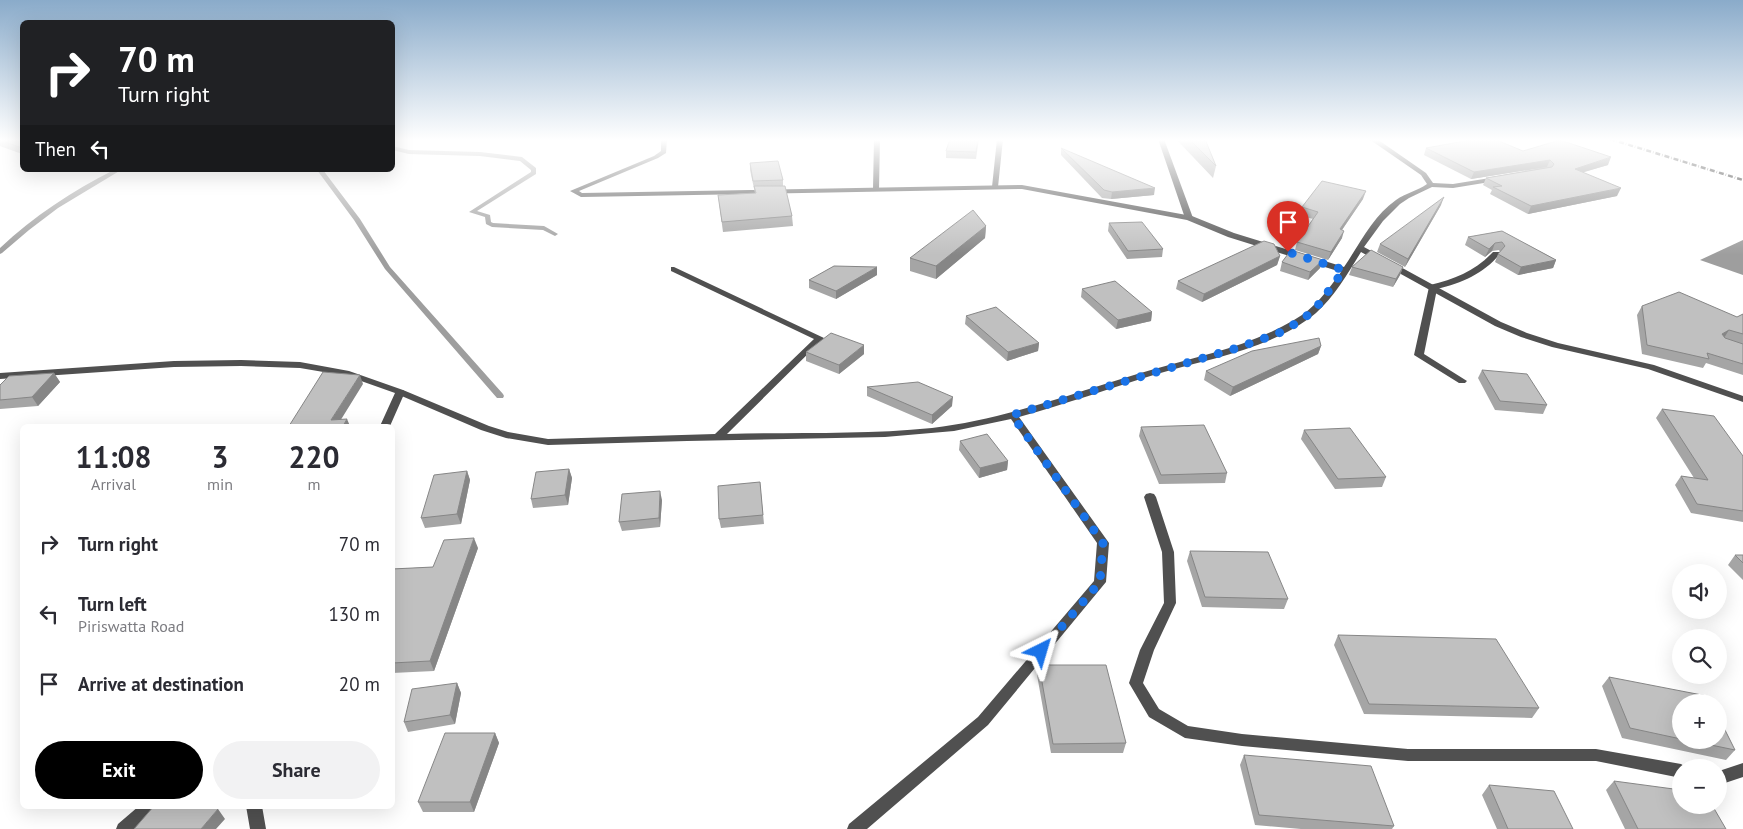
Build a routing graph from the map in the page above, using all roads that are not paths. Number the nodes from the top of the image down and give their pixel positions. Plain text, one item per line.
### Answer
1 (604, 178) edge
2 (876, 178) edge
3 (996, 178) edge
4 (1175, 178) edge
5 (1426, 178) edge
6 (1500, 179) edge
7 (1431, 185) junction
8 (995, 187) junction
9 (876, 190) junction
10 (1189, 218) junction
11 (1360, 248) junction
12 (1496, 254) edge
13 (674, 270) dead end
14 (1344, 270) junction
15 (1433, 287) junction
16 (0, 376) edge
17 (1462, 381) dead end
18 (400, 392) junction
19 (1743, 399) edge
20 (1012, 415) junction
21 (386, 424) edge
22 (719, 436) junction
23 (1150, 496) dead end
24 (1672, 769) edge
25 (1743, 770) edge
26 (1727, 775) edge
27 (147, 809) edge
28 (255, 809) edge
29 (124, 829) edge
30 (258, 829) edge
31 (855, 829) edge

1 - 9 street
2 - 9 street
3 - 8 street
4 - 10 street
5 - 7 street
6 - 7 street
7 - 11 street
8 - 9 street
8 - 10 street
10 - 14 street
11 - 14 street
11 - 15 street
12 - 15 street
13 - 22 street
14 - 20 street
15 - 17 street
15 - 19 street
16 - 18 street
18 - 21 street
18 - 22 street
20 - 22 street
20 - 31 street
23 - 24 street
25 - 26 street
27 - 29 street
28 - 30 street

